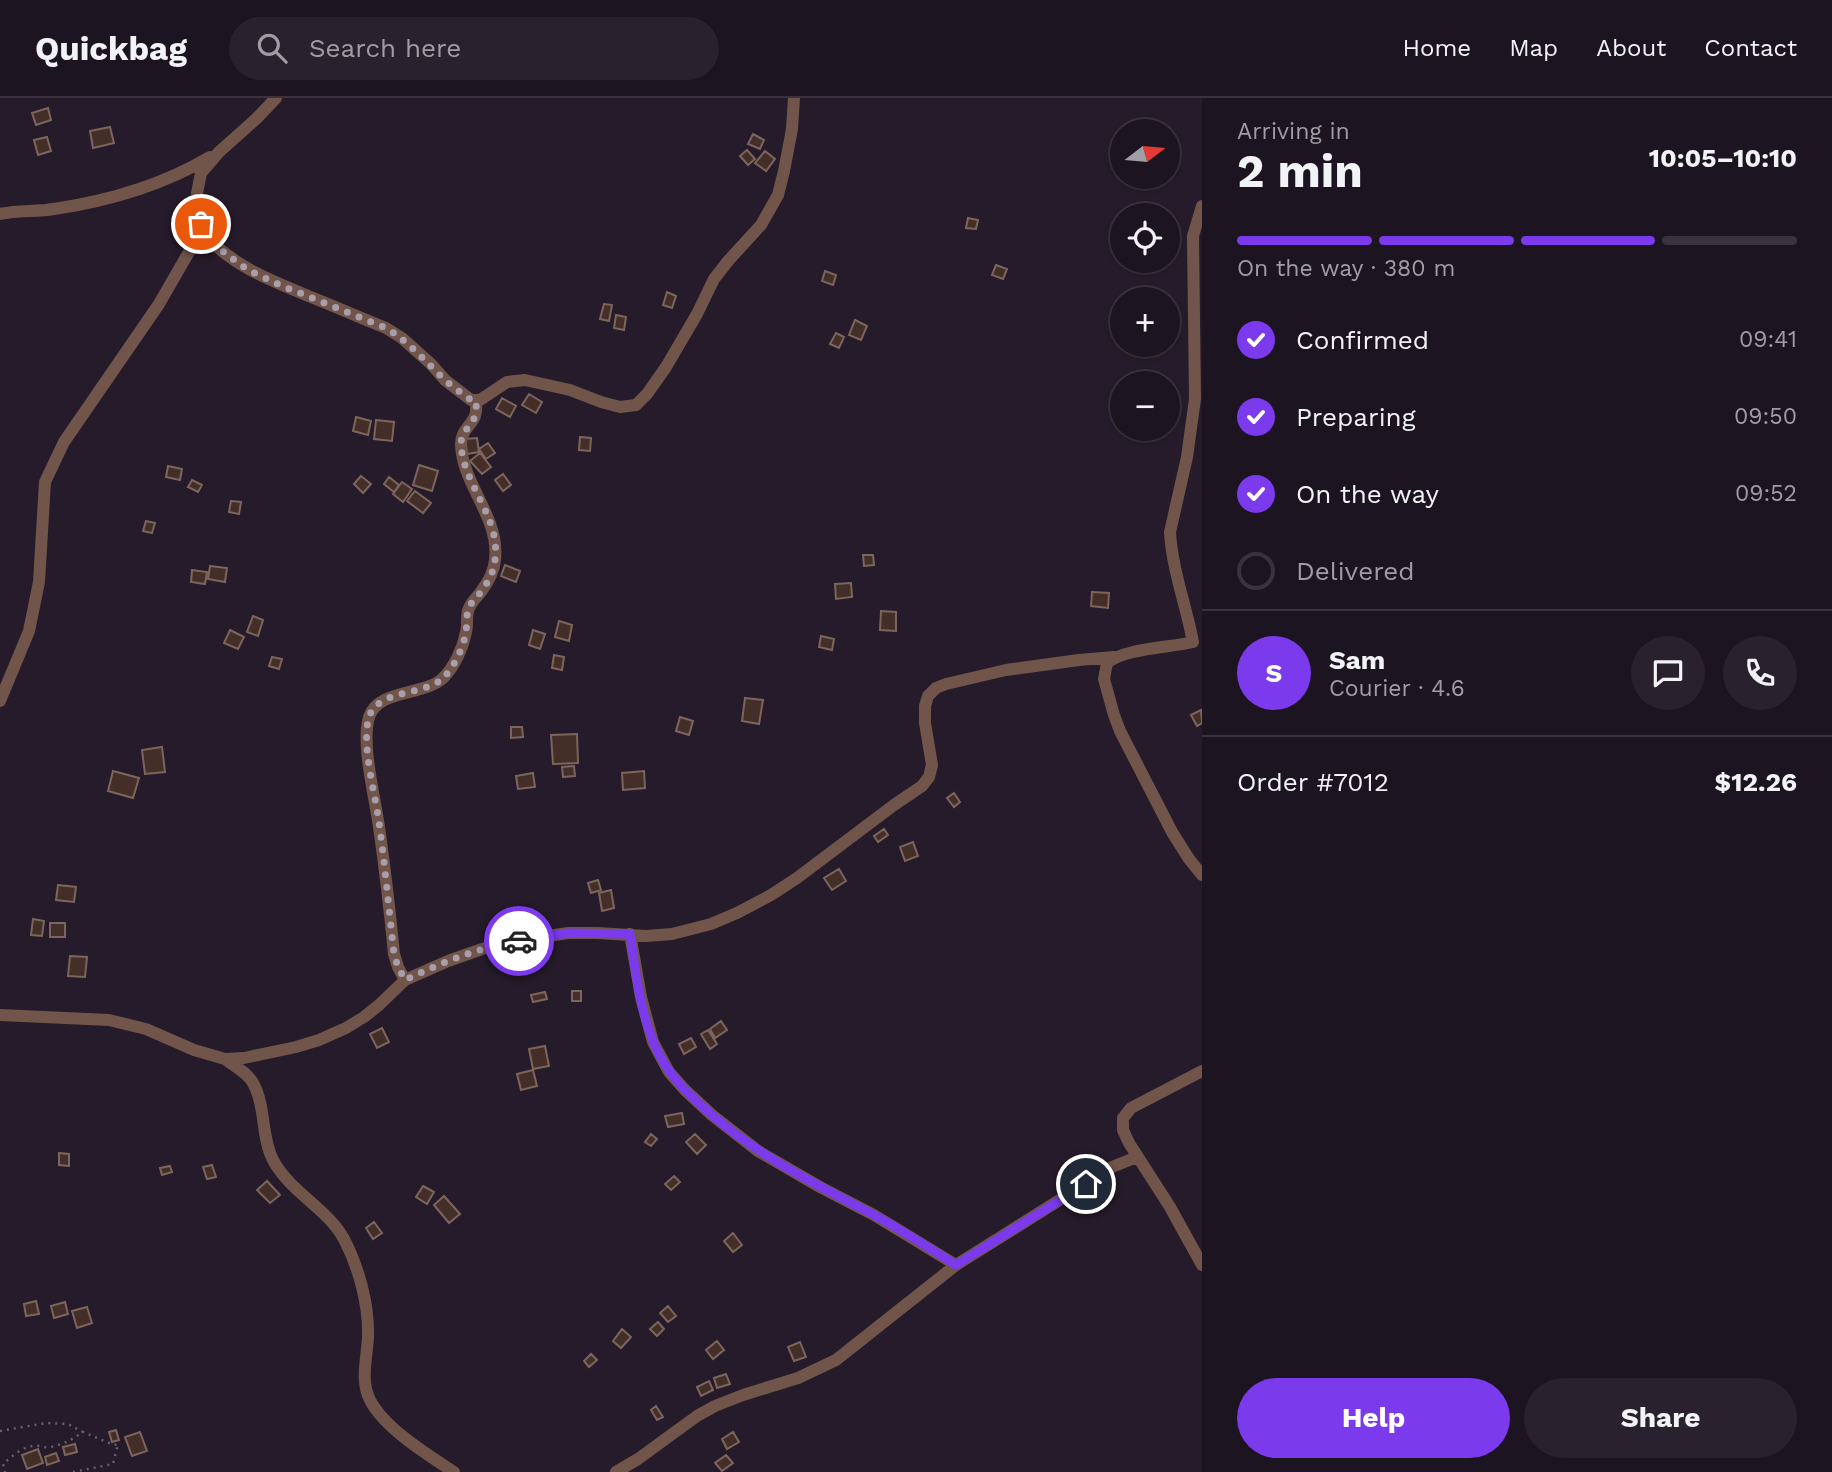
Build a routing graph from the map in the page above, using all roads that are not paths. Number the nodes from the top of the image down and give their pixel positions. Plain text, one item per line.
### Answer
1 (276, 98) edge
2 (794, 98) edge
3 (219, 152) junction
4 (1202, 206) edge
5 (0, 208) edge
6 (14, 211) junction
7 (0, 214) edge
8 (201, 231) junction
9 (476, 401) junction
10 (1197, 641) edge
11 (1114, 657) junction
12 (0, 701) edge
13 (1202, 875) edge
14 (630, 934) junction
15 (405, 980) junction
16 (0, 1015) edge
17 (225, 1059) junction
18 (1202, 1071) edge
19 (1136, 1157) junction
20 (956, 1265) junction
21 (1202, 1265) edge
22 (454, 1472) edge
23 (615, 1472) edge

1 - 3 street
2 - 9 street
3 - 6 street
3 - 8 street
4 - 10 street
5 - 6 street
6 - 7 street
8 - 9 street
8 - 12 street
9 - 15 street
10 - 11 street
11 - 13 street
11 - 14 street
14 - 15 street
14 - 20 street
15 - 17 street
16 - 17 street
17 - 22 street
18 - 19 street
19 - 20 street
19 - 21 street
20 - 23 street

